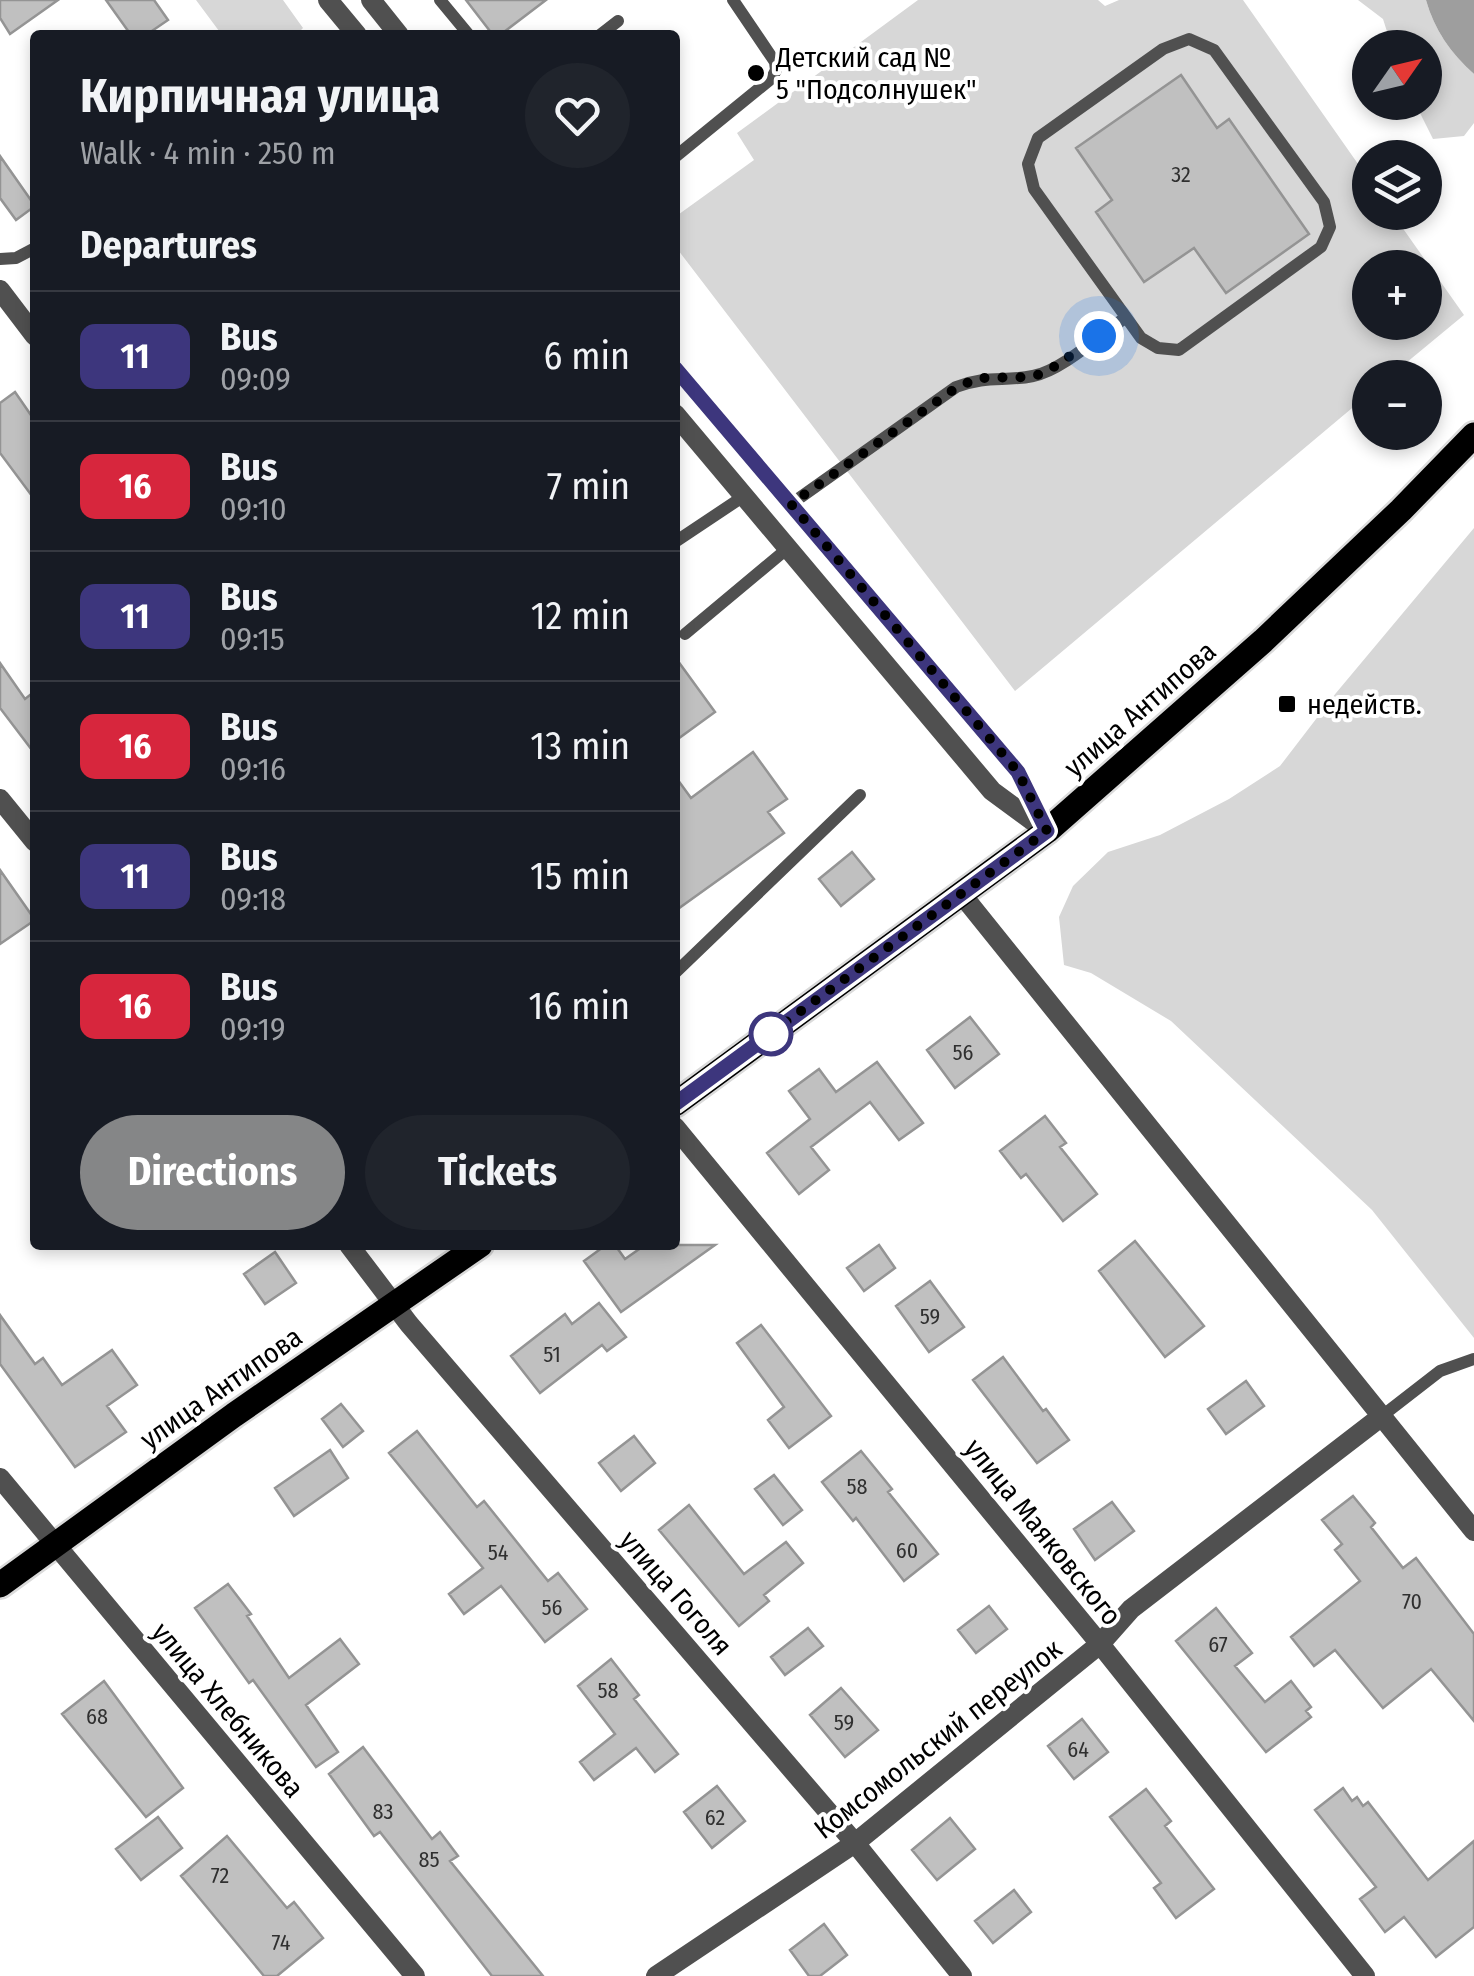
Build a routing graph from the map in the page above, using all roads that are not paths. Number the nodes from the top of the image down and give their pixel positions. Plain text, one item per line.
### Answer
1 (328, 0) edge
2 (371, 0) edge
3 (440, 0) edge
4 (733, 0) edge
5 (618, 21) dead end
6 (348, 30) edge
7 (396, 30) edge
8 (464, 30) edge
9 (606, 30) edge
10 (680, 154) edge
11 (30, 251) edge
12 (0, 259) edge
13 (0, 290) edge
14 (1124, 318) junction
15 (30, 329) edge
16 (680, 374) edge
17 (680, 420) edge
18 (1474, 435) edge
19 (744, 496) junction
20 (791, 504) junction
21 (680, 539) edge
22 (788, 548) junction
23 (685, 634) dead end
24 (860, 795) dead end
25 (0, 800) edge
26 (1047, 831) junction
27 (30, 836) edge
28 (963, 896) junction
29 (680, 968) edge
30 (680, 1100) edge
31 (680, 1133) edge
32 (353, 1250) edge
33 (473, 1250) edge
34 (394, 1304) junction
35 (1474, 1358) edge
36 (1382, 1416) junction
37 (0, 1478) edge
38 (1474, 1531) edge
39 (53, 1546) junction
40 (0, 1585) edge
41 (1100, 1644) junction
42 (855, 1843) junction
43 (415, 1976) edge
44 (656, 1976) edge
45 (962, 1976) edge
46 (1365, 1976) edge

1 - 6 street
2 - 7 street
3 - 8 lane
4 - 10 lane
5 - 9 lane
11 - 12 lane
13 - 15 street
14 - 14 lane
14 - 20 lane
16 - 20 street
17 - 19 street
18 - 26 main road, улица Антипова
19 - 21 lane
19 - 22 street
20 - 26 street
22 - 23 lane
22 - 26 street
24 - 29 lane
25 - 27 street
26 - 28 main road, улица Антипова
28 - 30 main road, улица Антипова
28 - 36 street
31 - 41 street, улица Маяковского
32 - 34 street, улица Гоголя
33 - 34 main road, улица Антипова
34 - 39 main road, улица Антипова
34 - 42 street, улица Гоголя
35 - 36 lane
36 - 38 street
36 - 41 street, Комсомольский переулок
37 - 39 street, улица Хлебникова
39 - 40 main road, улица Антипова
39 - 43 street, улица Хлебникова
41 - 42 street, Комсомольский переулок
41 - 46 street, улица Маяковского
42 - 44 street, Комсомольский переулок
42 - 45 street, улица Гоголя

